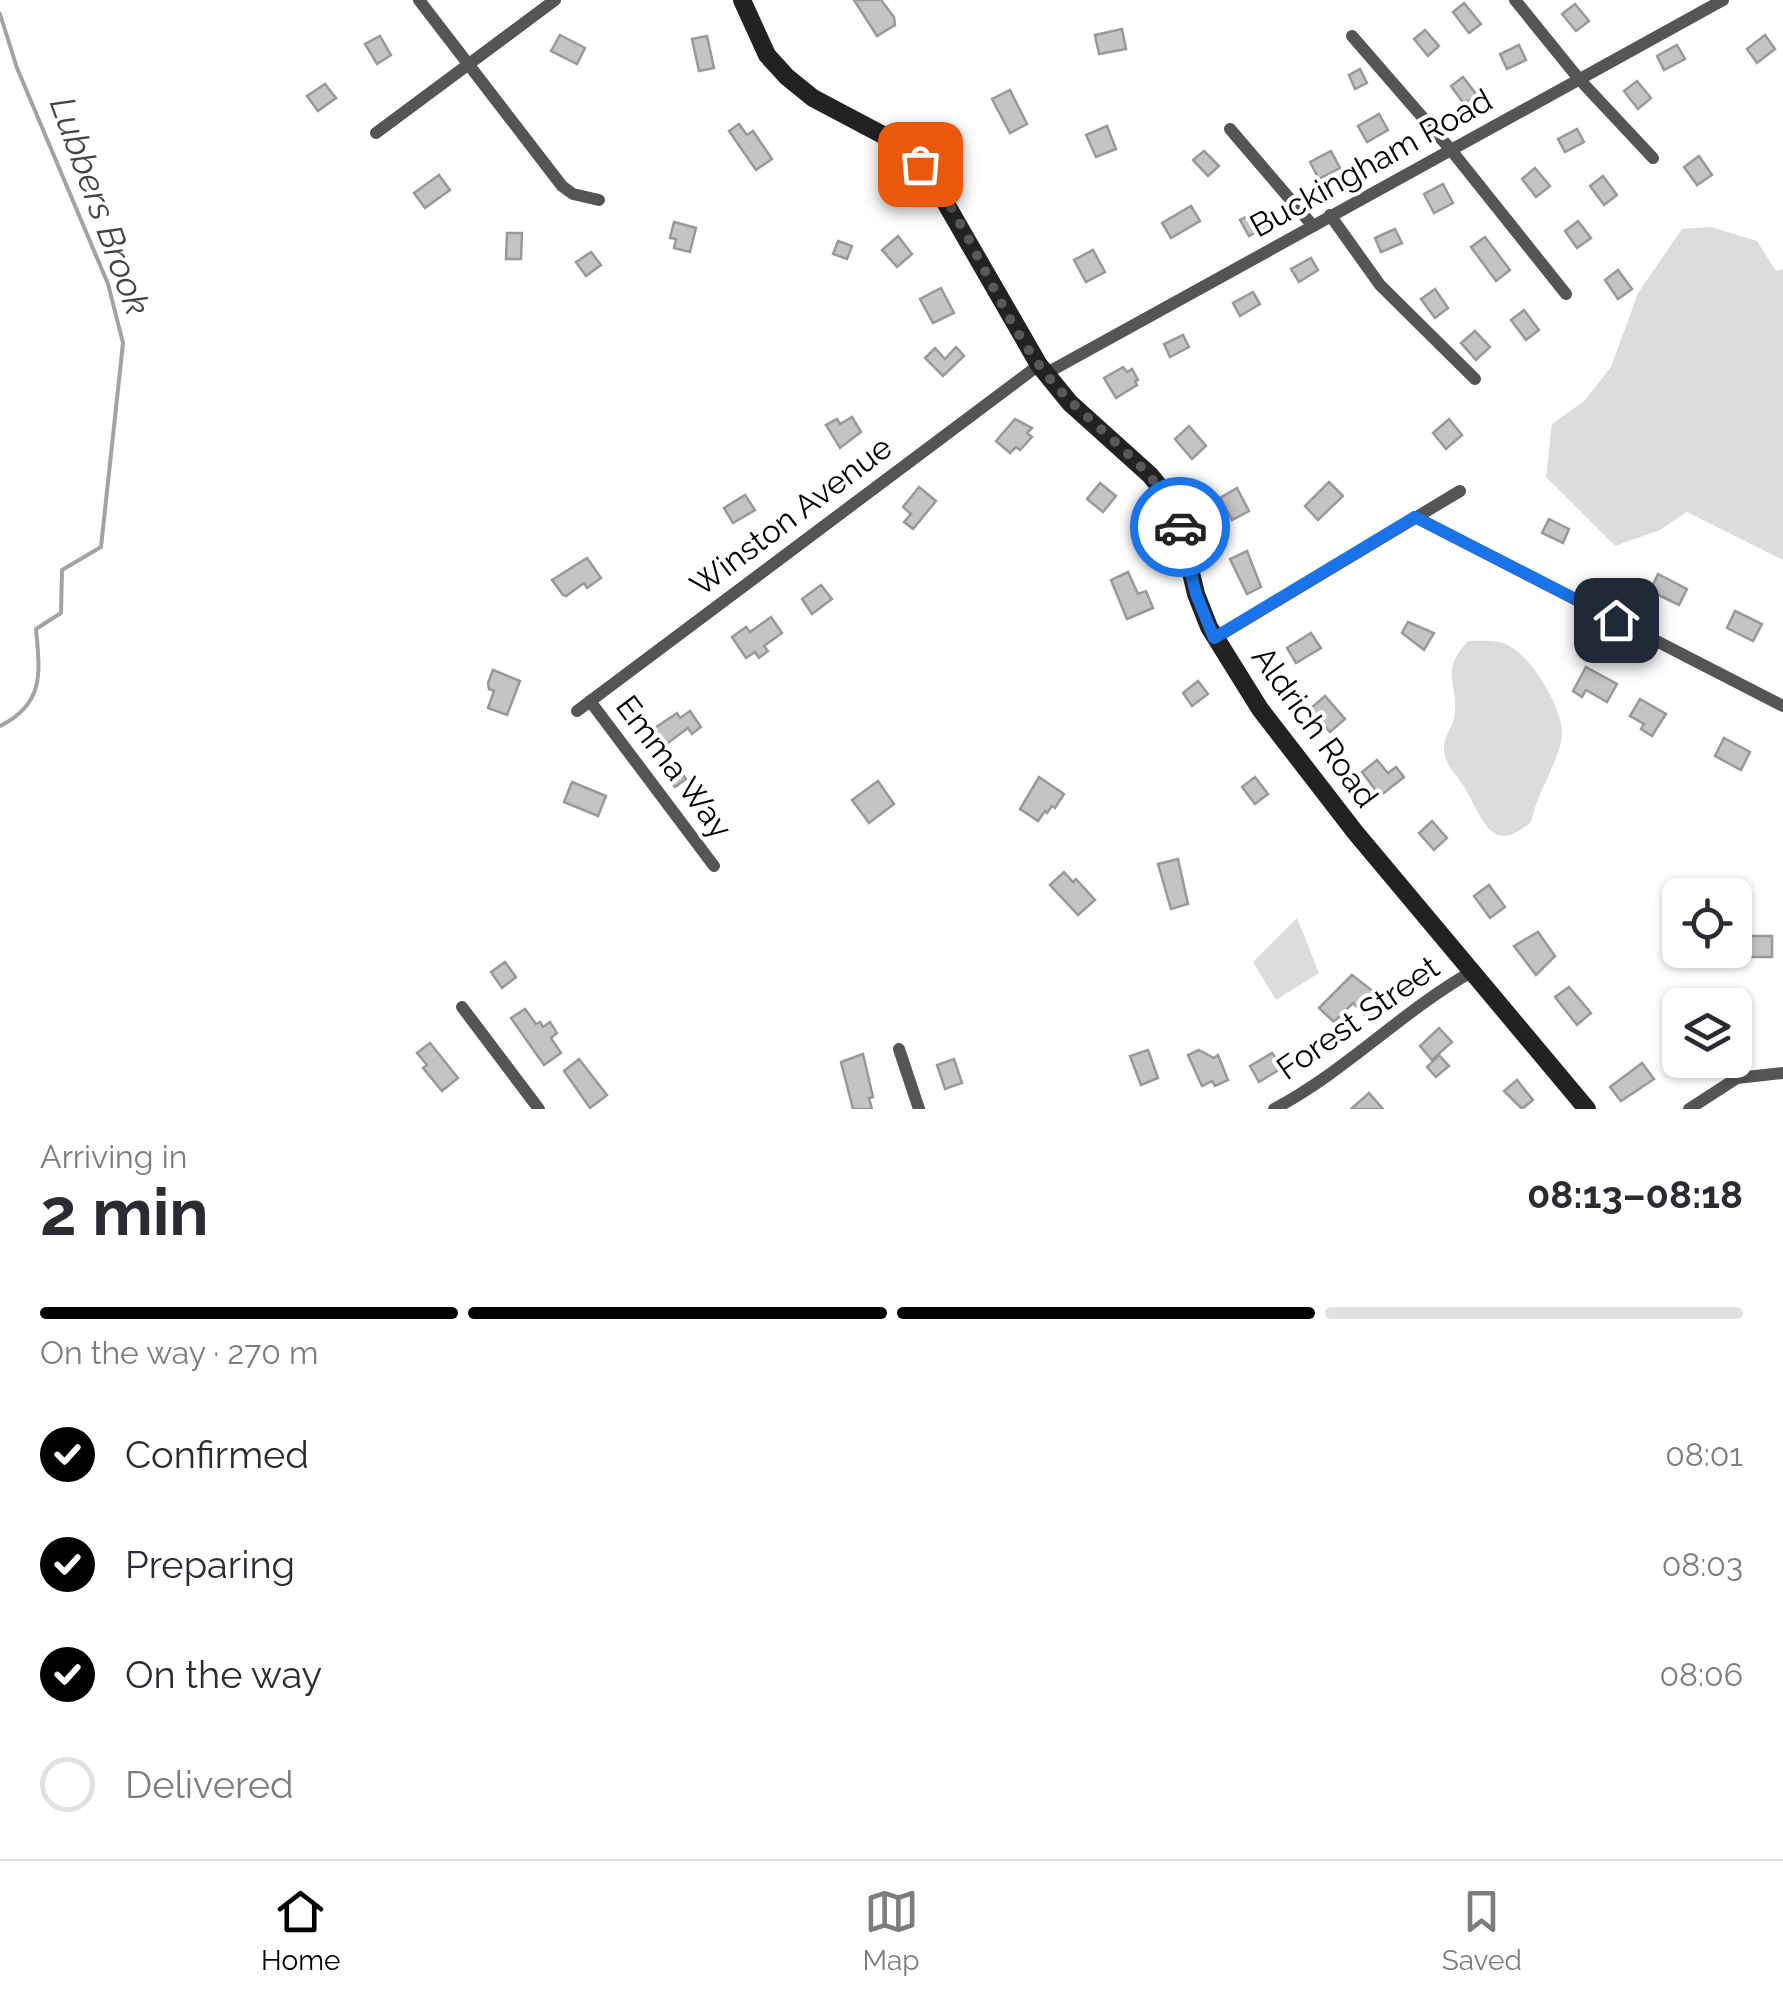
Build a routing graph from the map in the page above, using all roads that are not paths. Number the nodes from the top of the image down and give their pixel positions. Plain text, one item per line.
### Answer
1 (419, 0) edge
2 (555, 0) edge
3 (742, 0) edge
4 (1516, 0) edge
5 (1723, 0) edge
6 (1352, 36) dead end
7 (466, 64) junction
8 (1579, 80) junction
9 (1230, 129) dead end
10 (376, 134) dead end
11 (1451, 150) junction
12 (1653, 158) dead end
13 (599, 200) dead end
14 (1330, 215) junction
15 (1313, 226) junction
16 (1566, 294) dead end
17 (1042, 369) junction
18 (1474, 379) dead end
19 (1460, 491) dead end
20 (1415, 517) junction
21 (1214, 638) junction
22 (590, 701) junction
23 (1783, 706) edge
24 (576, 711) dead end
25 (714, 866) dead end
26 (1472, 971) junction
27 (462, 1007) dead end
28 (898, 1048) dead end
29 (1783, 1073) edge
30 (540, 1109) edge
31 (919, 1109) edge
32 (1274, 1109) edge
33 (1587, 1109) edge
34 (1689, 1109) edge

1 - 7 street
2 - 7 street
3 - 17 street, Aldrich Road
4 - 8 street
5 - 8 street, Buckingham Road
6 - 11 street
7 - 10 street
7 - 13 street
8 - 11 street, Buckingham Road
8 - 12 street
9 - 15 street
11 - 14 street, Buckingham Road
11 - 16 street
14 - 15 street, Buckingham Road
14 - 18 street
15 - 17 street, Buckingham Road
17 - 21 street, Aldrich Road
17 - 22 street, Winston Avenue
19 - 20 street
20 - 21 street
20 - 23 street
21 - 26 street, Aldrich Road
22 - 24 street, Winston Avenue
22 - 25 street, Emma Way
26 - 32 street, Forest Street
26 - 33 street, Aldrich Road
27 - 30 street
28 - 31 street
29 - 34 street

